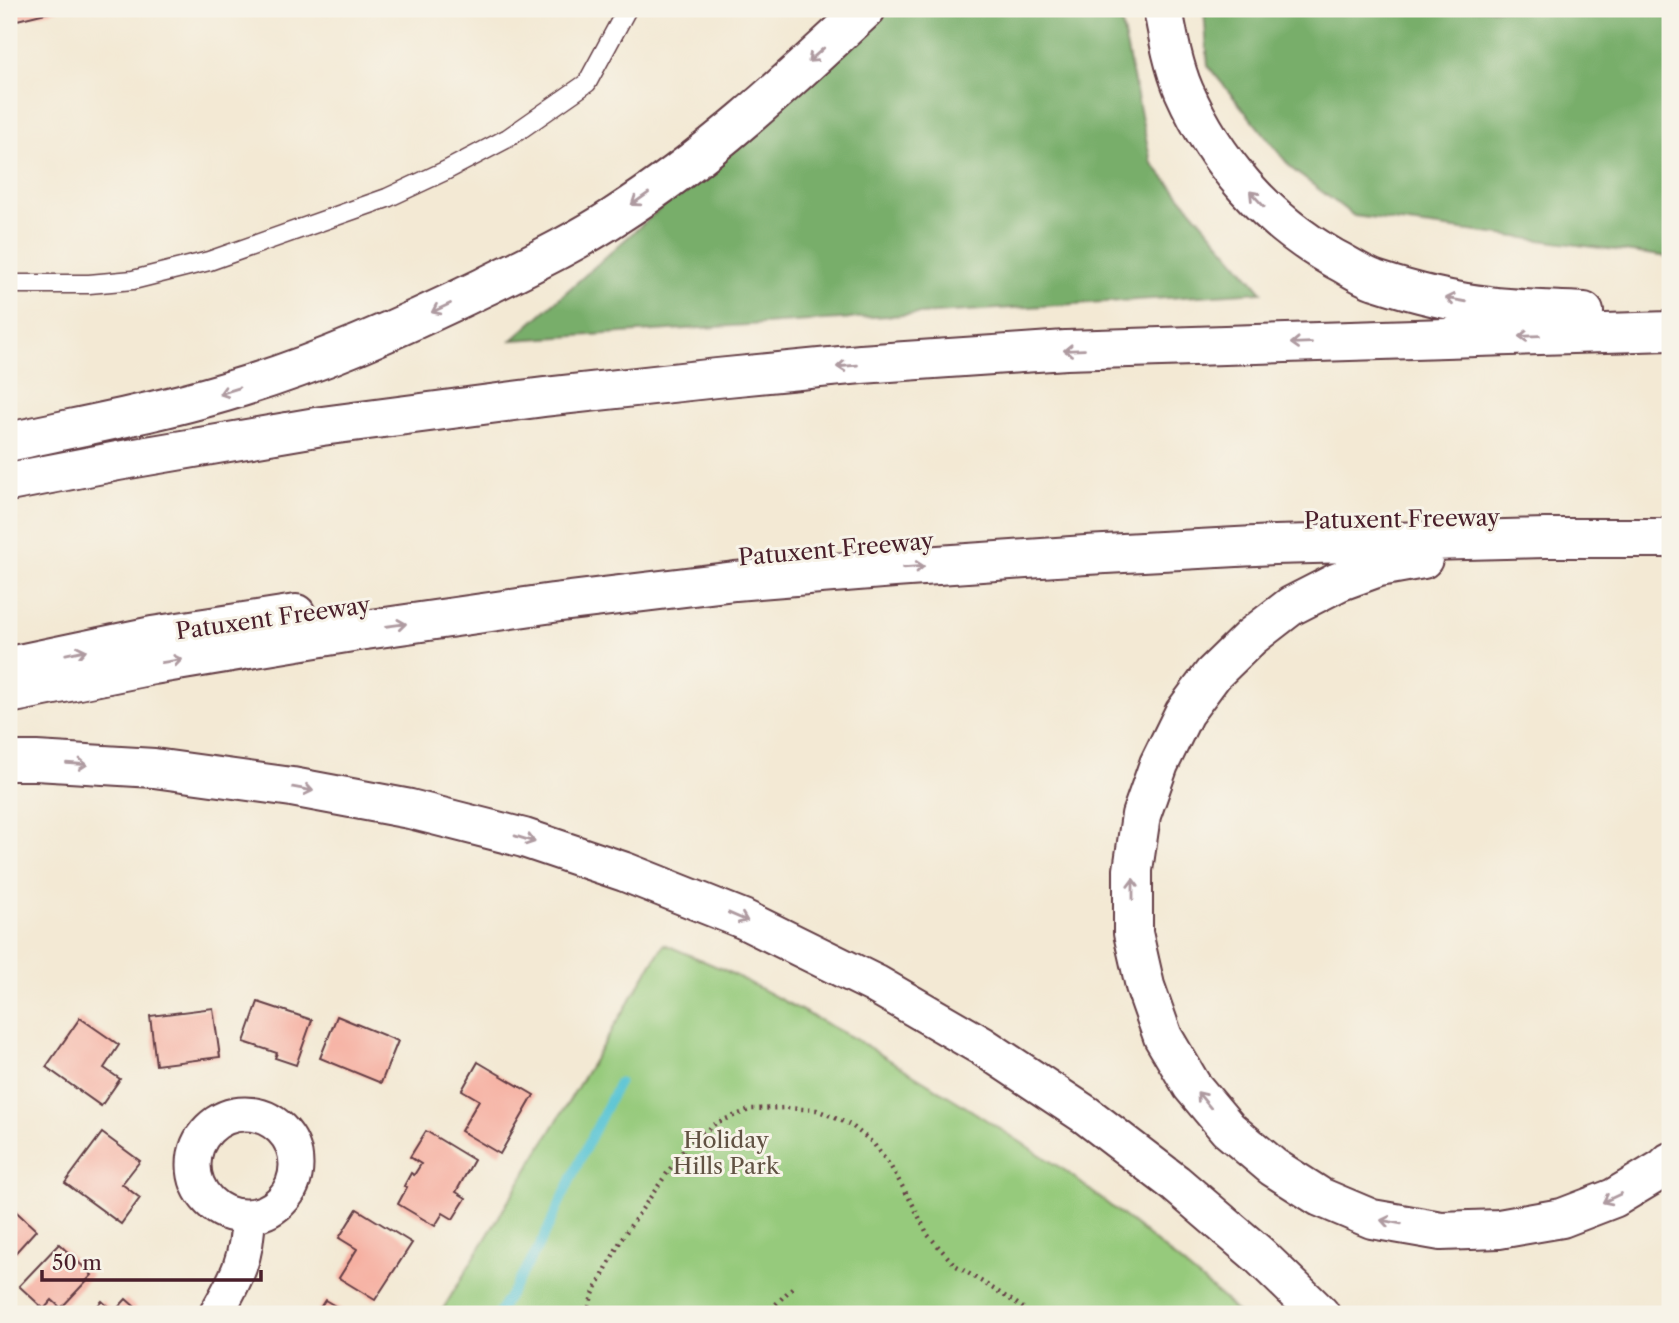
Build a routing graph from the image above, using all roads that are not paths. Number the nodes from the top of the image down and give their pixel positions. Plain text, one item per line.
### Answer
1 (627, 9) edge
2 (866, 9) edge
3 (1163, 9) edge
4 (9, 284) edge
5 (1670, 317) edge
6 (1670, 331) edge
7 (9, 442) edge
8 (9, 482) edge
9 (1670, 514) edge
10 (1623, 538) junction
11 (1670, 538) edge
12 (9, 666) edge
13 (9, 694) edge
14 (9, 761) edge
15 (1670, 1162) edge
16 (248, 1216) dead end
17 (216, 1314) edge
18 (1320, 1314) edge

1 - 4 lane
2 -> 7 highway
5 -> 3 highway
6 -> 8 highway
12 -> 9 highway, Patuxent Freeway
10 - 11 highway
13 -> 10 highway
15 -> 10 highway
14 -> 18 highway
16 - 17 street

